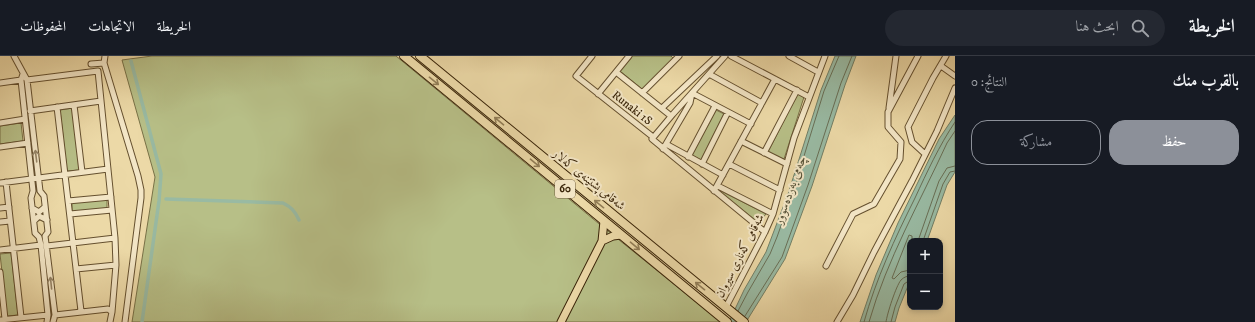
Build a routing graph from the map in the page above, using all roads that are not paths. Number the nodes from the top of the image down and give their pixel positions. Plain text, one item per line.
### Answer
1 (14, 56) edge
2 (105, 56) edge
3 (404, 56) edge
4 (420, 56) edge
5 (592, 56) edge
6 (629, 56) edge
7 (731, 56) edge
8 (789, 56) edge
9 (824, 56) edge
10 (896, 56) edge
11 (918, 56) edge
12 (946, 56) edge
13 (677, 57) edge
14 (720, 57) edge
15 (104, 63) junction
16 (91, 64) dead end
17 (941, 66) junction
18 (616, 72) junction
19 (818, 72) junction
20 (22, 74) junction
21 (709, 74) junction
22 (955, 76) edge
23 (775, 79) junction
24 (21, 80) junction
25 (27, 80) junction
26 (0, 83) edge
27 (955, 88) edge
28 (797, 90) junction
29 (642, 93) junction
30 (692, 93) junction
31 (598, 94) junction
32 (809, 96) junction
33 (470, 97) junction
34 (101, 101) junction
35 (762, 103) junction
36 (74, 105) junction
37 (463, 105) junction
38 (715, 106) junction
39 (57, 107) junction
40 (662, 108) junction
41 (30, 111) junction
42 (728, 112) junction
43 (888, 112) junction
44 (671, 116) junction
45 (25, 119) junction
46 (0, 123) edge
47 (750, 124) junction
48 (653, 137) junction
49 (742, 141) junction
50 (28, 143) junction
51 (0, 147) edge
52 (665, 147) junction
53 (764, 153) junction
54 (925, 154) junction
55 (688, 157) junction
56 (702, 164) junction
57 (729, 164) junction
58 (787, 164) junction
59 (108, 169) junction
60 (82, 172) junction
61 (65, 175) junction
62 (723, 175) junction
63 (39, 178) junction
64 (32, 179) junction
65 (3, 182) edge
66 (718, 186) junction
67 (780, 190) junction
68 (714, 191) junction
69 (111, 197) junction
70 (68, 201) junction
71 (9, 207) junction
72 (45, 207) junction
73 (0, 208) edge
74 (32, 208) junction
75 (112, 210) junction
76 (70, 214) junction
77 (773, 214) junction
78 (47, 220) junction
79 (10, 221) junction
80 (34, 221) junction
81 (604, 221) junction
82 (0, 222) edge
83 (765, 232) junction
84 (621, 235) junction
85 (115, 238) junction
86 (602, 241) junction
87 (73, 243) junction
88 (44, 246) junction
89 (14, 249) junction
90 (0, 250) edge
91 (116, 265) junction
92 (826, 266) dead end
93 (76, 269) junction
94 (0, 272) edge
95 (728, 309) junction
96 (81, 311) junction
97 (112, 312) junction
98 (48, 315) junction
99 (55, 315) junction
100 (21, 317) junction
101 (2, 319) edge
102 (47, 322) edge
103 (53, 322) edge
104 (110, 322) edge
105 (125, 322) edge
106 (561, 322) edge
107 (727, 322) edge
108 (744, 322) edge
109 (837, 322) edge

1 - 20 street
2 - 15 street
3 -> 37 highway, شەقامی پشتێنەی کەلار / 60
4 - 33 highway, شەقامی پشتێنەی کەلار / 60
5 - 31 street, Runaki 1S
6 - 18 street, Runaki 1S
7 - 23 street
8 - 19 street
9 - 19 street, شەقامی کەناری سیروان
10 - 43 street
11 - 43 street
12 - 17 street
13 - 29 street
14 - 21 street
14 - 40 street
15 - 16 street
15 - 105 street
17 - 22 street
17 - 54 street
18 - 29 street
18 - 31 street, Runaki 1S
19 - 32 street, شەقامی کەناری سیروان
20 - 24 street
20 - 25 street
21 - 30 street
21 - 35 street
23 - 28 street
23 - 35 street
24 - 26 street
24 - 45 street
25 - 34 street
25 - 41 street
27 - 54 street
28 - 32 street
28 - 53 street
29 - 40 street
30 - 38 street
30 - 44 street
30 - 52 street
31 - 48 street, Runaki 1S
32 - 58 street, شەقامی کەناری سیروان
33 - 37 highway
95 -> 33 highway, شەقامی پشتێنەی کەلار / 60
34 - 36 street
34 - 59 street
35 - 47 street
36 - 39 street
36 - 60 street
37 -> 81 highway, شەقامی پشتێنەی کەلار / 60
38 - 42 street
38 - 55 street
39 - 41 street
39 - 61 street
40 - 44 street
63 -> 41 street
42 - 47 street
42 - 56 street
43 - 92 street
44 - 48 street
45 - 46 street
45 - 50 street
47 - 49 street
48 - 52 street, Runaki 1S
49 - 53 street
49 - 57 street
50 - 51 street
50 - 64 street
52 - 55 street
52 - 68 street
53 - 58 street
54 - 109 street
55 - 56 street
56 - 62 street
57 - 62 street
57 - 67 street
58 - 67 street, شەقامی کەناری سیروان
59 - 60 street
59 - 69 street
60 - 61 street
61 - 63 street
61 - 70 street
62 - 66 street
63 - 64 street
63 - 72 street
64 - 65 street
64 - 74 street
65 - 71 street
66 - 68 street
66 - 77 street
67 - 77 street, شەقامی کەناری سیروان
68 - 83 street
69 - 70 street
69 - 75 street
70 - 76 street
71 - 73 street
71 - 79 street
72 - 74 street
72 - 78 street
74 - 80 street
75 - 76 street
75 - 85 street
76 - 87 street
77 - 83 street, شەقامی کەناری سیروان
78 - 80 street
78 - 88 street
79 - 82 street
79 - 89 street
80 - 88 street
81 - 84 highway, شەقامی پشتێنەی کەلار / 60
81 - 86 main road
83 - 95 street, شەقامی کەناری سیروان
84 - 86 main road
84 -> 107 highway, شەقامی پشتێنەی کەلار / 60
85 - 87 street
85 - 91 street
86 - 106 main road
87 - 88 street
87 - 93 street
88 - 89 street
88 - 98 street
99 -> 88 street
89 - 90 street
89 - 100 street
91 - 93 street
91 - 97 street
93 - 96 street
94 - 101 street
95 - 108 highway, شەقامی پشتێنەی کەلار / 60
96 - 97 street
96 - 99 street
97 - 104 street
98 - 100 street
98 - 102 street
99 - 103 street
100 - 101 street

